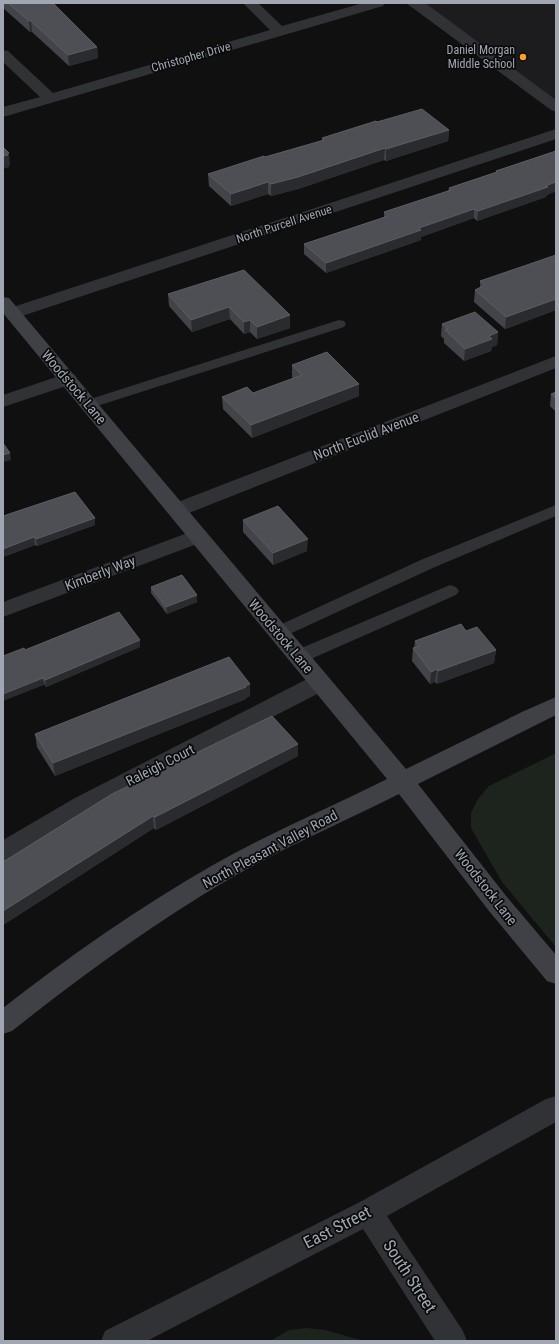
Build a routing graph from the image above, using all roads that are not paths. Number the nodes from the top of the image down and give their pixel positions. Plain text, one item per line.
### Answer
1 (250, 3) edge
2 (378, 3) edge
3 (413, 3) edge
4 (279, 31) junction
5 (3, 54) edge
6 (50, 98) junction
7 (556, 107) edge
8 (3, 112) edge
9 (556, 134) edge
10 (6, 310) edge
11 (339, 324) dead end
12 (556, 362) edge
13 (68, 379) junction
14 (3, 401) edge
15 (89, 404) junction
16 (176, 510) junction
17 (556, 510) edge
18 (198, 536) junction
19 (450, 591) dead end
20 (3, 610) edge
21 (277, 633) junction
22 (298, 657) junction
23 (319, 683) junction
24 (556, 706) edge
25 (402, 781) junction
26 (3, 852) edge
27 (556, 973) edge
28 (3, 1023) edge
29 (556, 1108) edge
30 (368, 1212) junction
31 (116, 1341) edge
32 (452, 1341) edge

1 - 4 street
2 - 4 street, Christopher Drive
3 - 7 street
4 - 6 street, Christopher Drive
5 - 6 street
6 - 8 street, Christopher Drive
9 - 10 street, North Purcell Avenue
10 - 13 street, Woodstock Lane
11 - 15 lane
12 - 16 street, North Euclid Avenue
13 - 14 street
13 - 15 street, Woodstock Lane
15 - 16 street, Woodstock Lane
16 - 18 street, Woodstock Lane
17 - 21 lane
18 - 20 street, Kimberly Way
18 - 21 street, Woodstock Lane
19 - 22 lane
21 - 22 street, Woodstock Lane
22 - 23 street, Woodstock Lane
23 - 25 street, Woodstock Lane
23 - 26 street, Raleigh Court
24 - 25 street, North Pleasant Valley Road
25 - 27 street, Woodstock Lane
25 - 28 street, North Pleasant Valley Road
29 - 30 street, East Street
30 - 31 street, East Street
30 - 32 street, South Street

